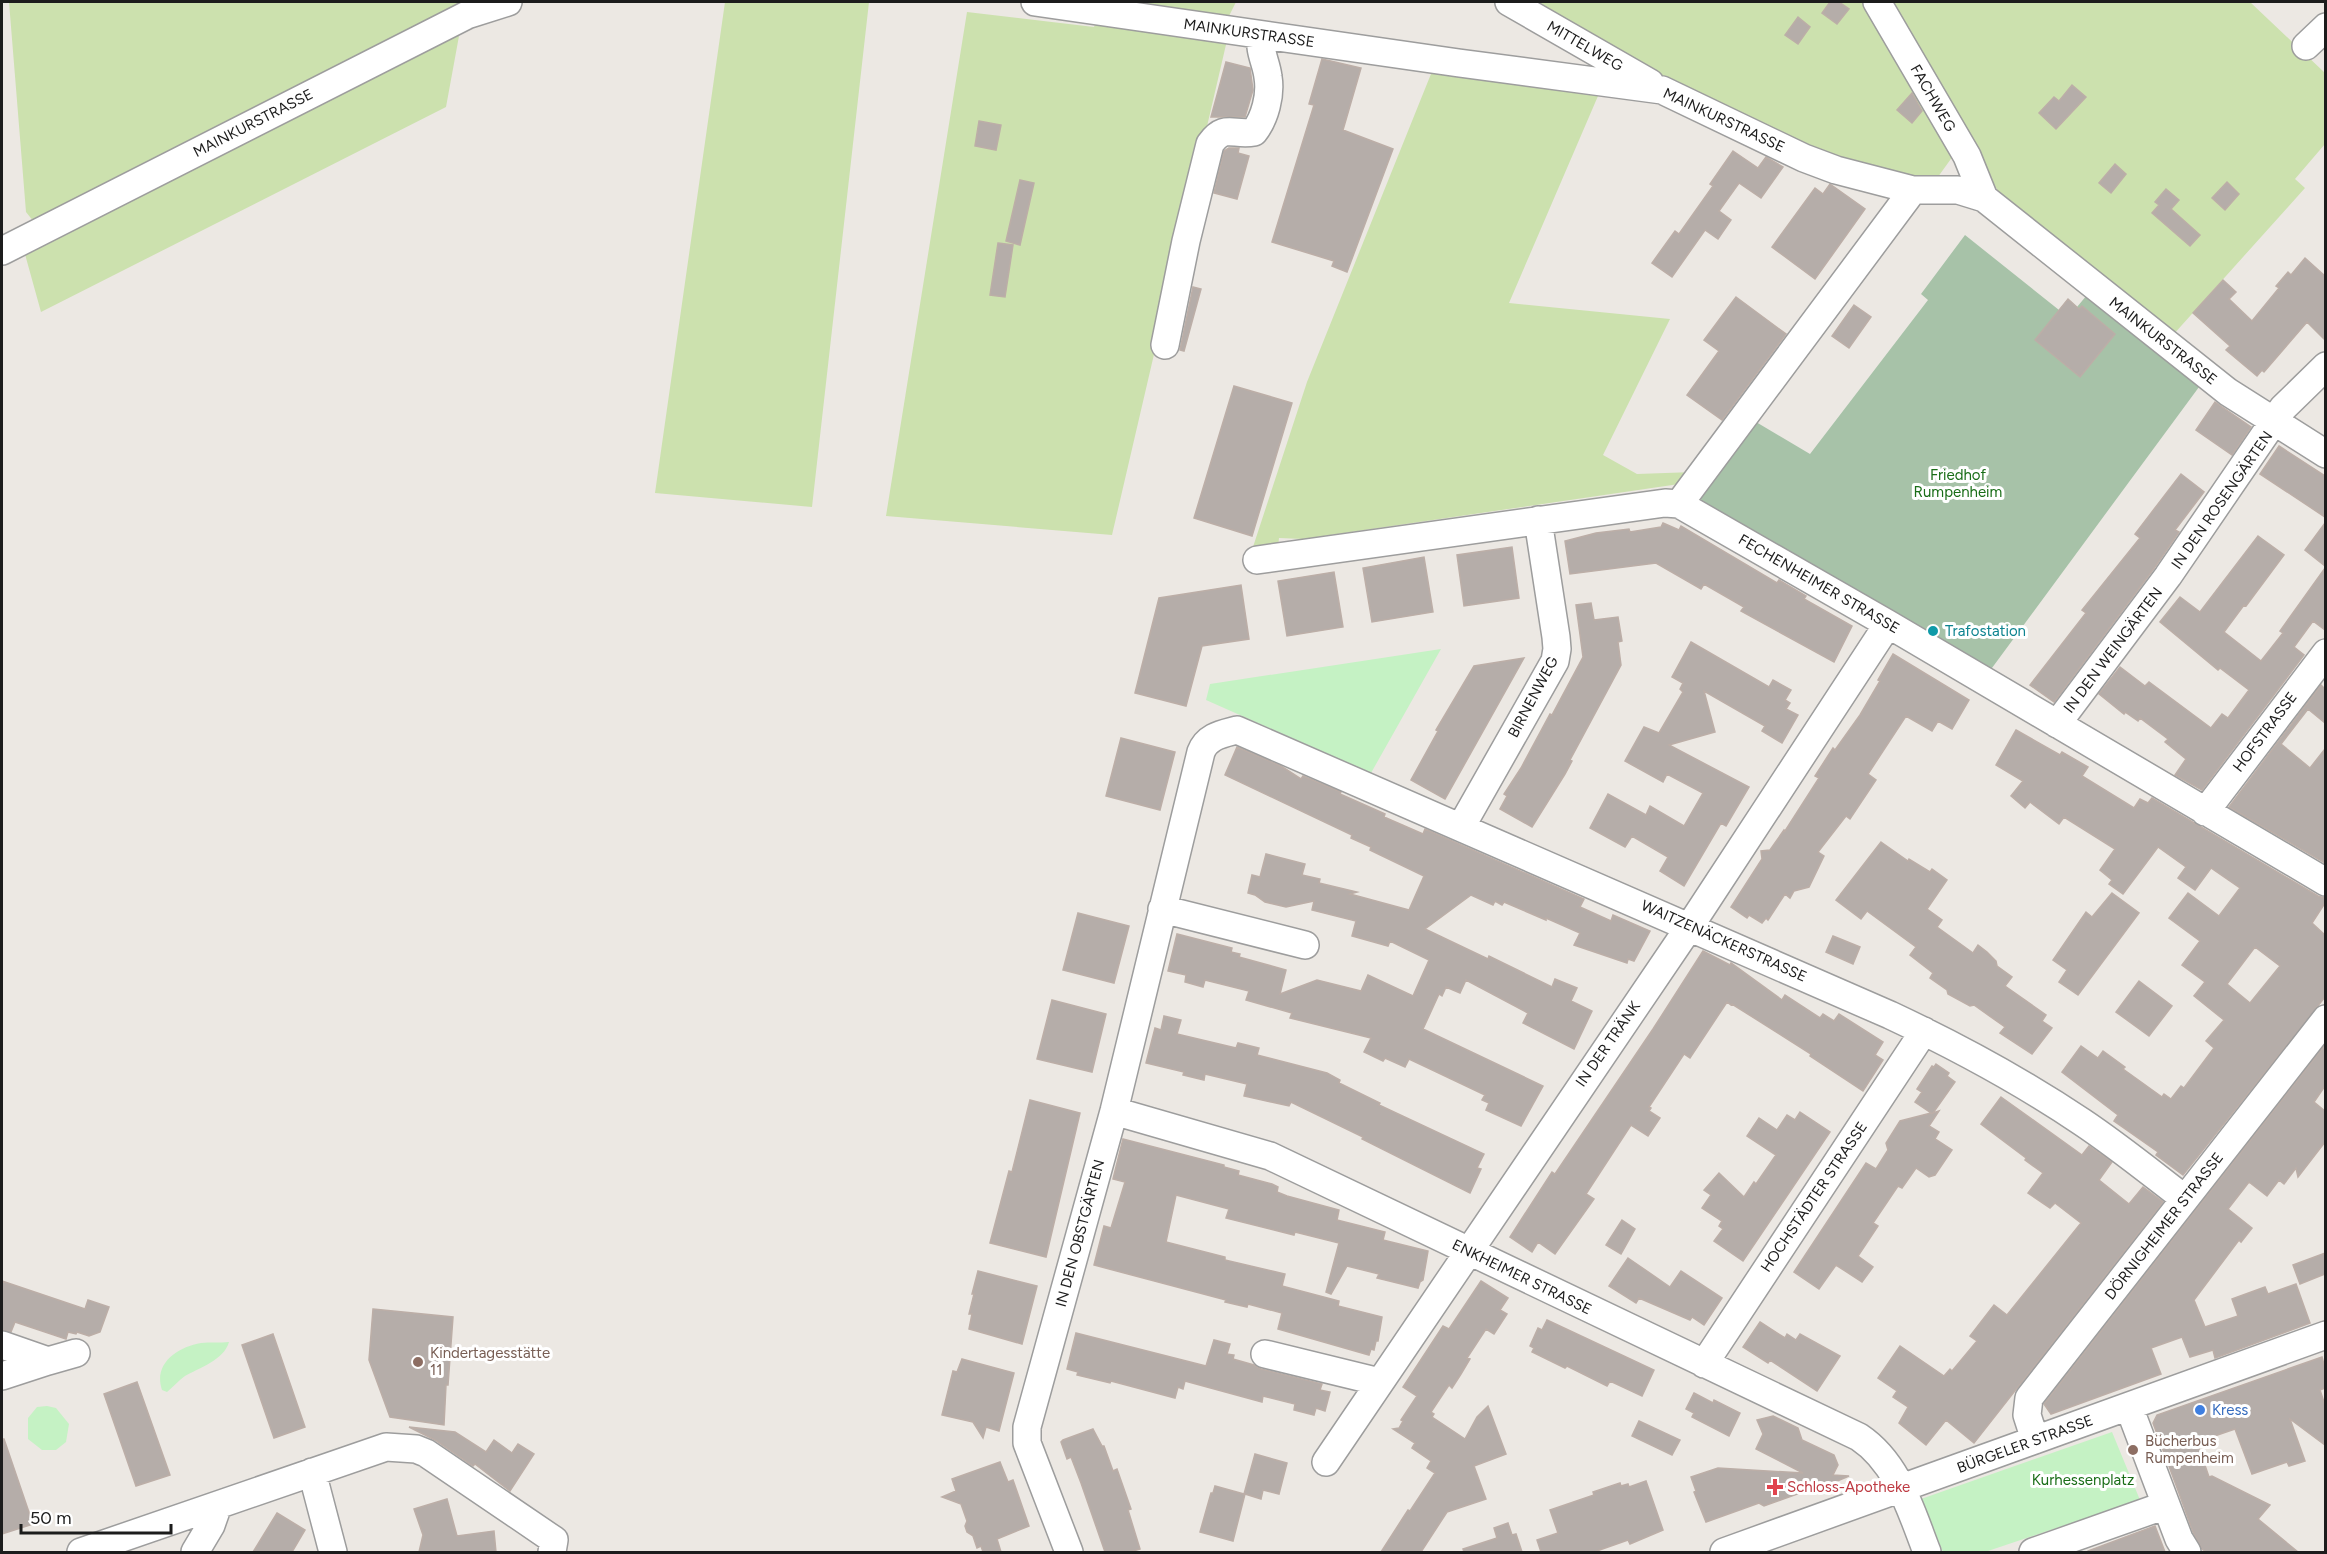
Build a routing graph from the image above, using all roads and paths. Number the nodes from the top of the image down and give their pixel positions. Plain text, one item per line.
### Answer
1 (508, 2) edge
2 (1035, 2) edge
3 (1509, 2) edge
4 (1877, 2) edge
5 (2325, 27) edge
6 (1261, 35) junction
7 (2306, 46) dead end
8 (1662, 90) junction
9 (1913, 190) junction
10 (1984, 198) junction
11 (2, 251) edge
12 (1165, 345) dead end
13 (2325, 366) edge
14 (2275, 423) junction
15 (2325, 454) edge
16 (1679, 504) junction
17 (1538, 520) junction
18 (1257, 560) dead end
19 (2168, 576) joint
20 (1888, 624) junction
21 (2322, 664) edge
22 (2057, 724) junction
23 (1237, 730) joint
24 (2205, 812) junction
25 (1461, 827) junction
26 (2325, 882) edge
27 (1162, 909) junction
28 (1690, 926) junction
29 (1305, 945) dead end
30 (2325, 1018) edge
31 (1924, 1031) junction
32 (1114, 1112) junction
33 (2185, 1199) junction
34 (1468, 1251) junction
35 (2325, 1335) edge
36 (2, 1345) edge
37 (76, 1353) dead end
38 (1264, 1353) dead end
39 (48, 1361) junction
40 (1704, 1364) junction
41 (2, 1376) edge
42 (1380, 1382) junction
43 (2128, 1407) junction
44 (2035, 1440) junction
45 (1326, 1462) dead end
46 (312, 1472) junction
47 (1903, 1489) junction
48 (218, 1505) junction
49 (2166, 1505) junction
50 (85, 1552) edge
51 (195, 1552) edge
52 (333, 1552) edge
53 (552, 1552) edge
54 (1070, 1552) edge
55 (1724, 1552) edge
56 (1927, 1552) edge
57 (2033, 1552) edge
58 (2187, 1552) edge

1 - 11 street, MAINKURSTRASSE
2 - 6 street, MAINKURSTRASSE
3 - 8 street, MITTELWEG
4 - 10 street, FACHWEG
5 - 7 street
6 - 8 street, MAINKURSTRASSE
6 - 12 street
8 - 9 street, MAINKURSTRASSE
9 - 10 street, MAINKURSTRASSE
9 - 16 street
10 - 14 street, MAINKURSTRASSE
13 - 14 street, IN DEN ROSENGÄRTEN
14 - 15 street, MAINKURSTRASSE
14 - 19 street, IN DEN ROSENGÄRTEN
16 - 17 street
16 - 20 street, FECHENHEIMER STRASSE
17 - 18 street
17 - 25 street, BIRNENWEG
19 - 22 street, IN DEN WEINGÄRTEN
20 - 22 street, FECHENHEIMER STRASSE
20 - 28 street, IN DER TRÄNK
21 - 24 street, HOFSTRASSE
22 - 24 street, FECHENHEIMER STRASSE
23 - 25 street, WAITZENÄCKERSTRASSE
23 - 27 street, IN DEN OBSTGÄRTEN
24 - 26 street, FECHENHEIMER STRASSE
25 - 28 street, WAITZENÄCKERSTRASSE
27 - 29 street
27 - 32 street, IN DEN OBSTGÄRTEN
28 - 31 street, WAITZENÄCKERSTRASSE
28 - 34 street, IN DER TRÄNK
30 - 33 street, DÖRNIGHEIMER STRASSE
31 - 33 street, WAITZENÄCKERSTRASSE
31 - 40 street, HOCHSTÄDTER STRASSE
32 - 34 street, ENKHEIMER STRASSE
32 - 54 street, IN DEN OBSTGÄRTEN
33 - 44 street, DÖRNIGHEIMER STRASSE
34 - 40 street, ENKHEIMER STRASSE
34 - 42 street, IN DER TRÄNK
35 - 43 street, BÜRGELER STRASSE
36 - 39 street
37 - 39 street
38 - 42 street
39 - 41 street
40 - 47 street, ENKHEIMER STRASSE
42 - 45 street, IN DER TRÄNK
43 - 44 street, BÜRGELER STRASSE
43 - 49 street
44 - 47 street, BÜRGELER STRASSE
46 - 48 street
46 - 52 street
46 - 53 street
47 - 55 street, BÜRGELER STRASSE
47 - 56 street, ENKHEIMER STRASSE
48 - 50 street
48 - 51 street
49 - 57 street
49 - 58 street

